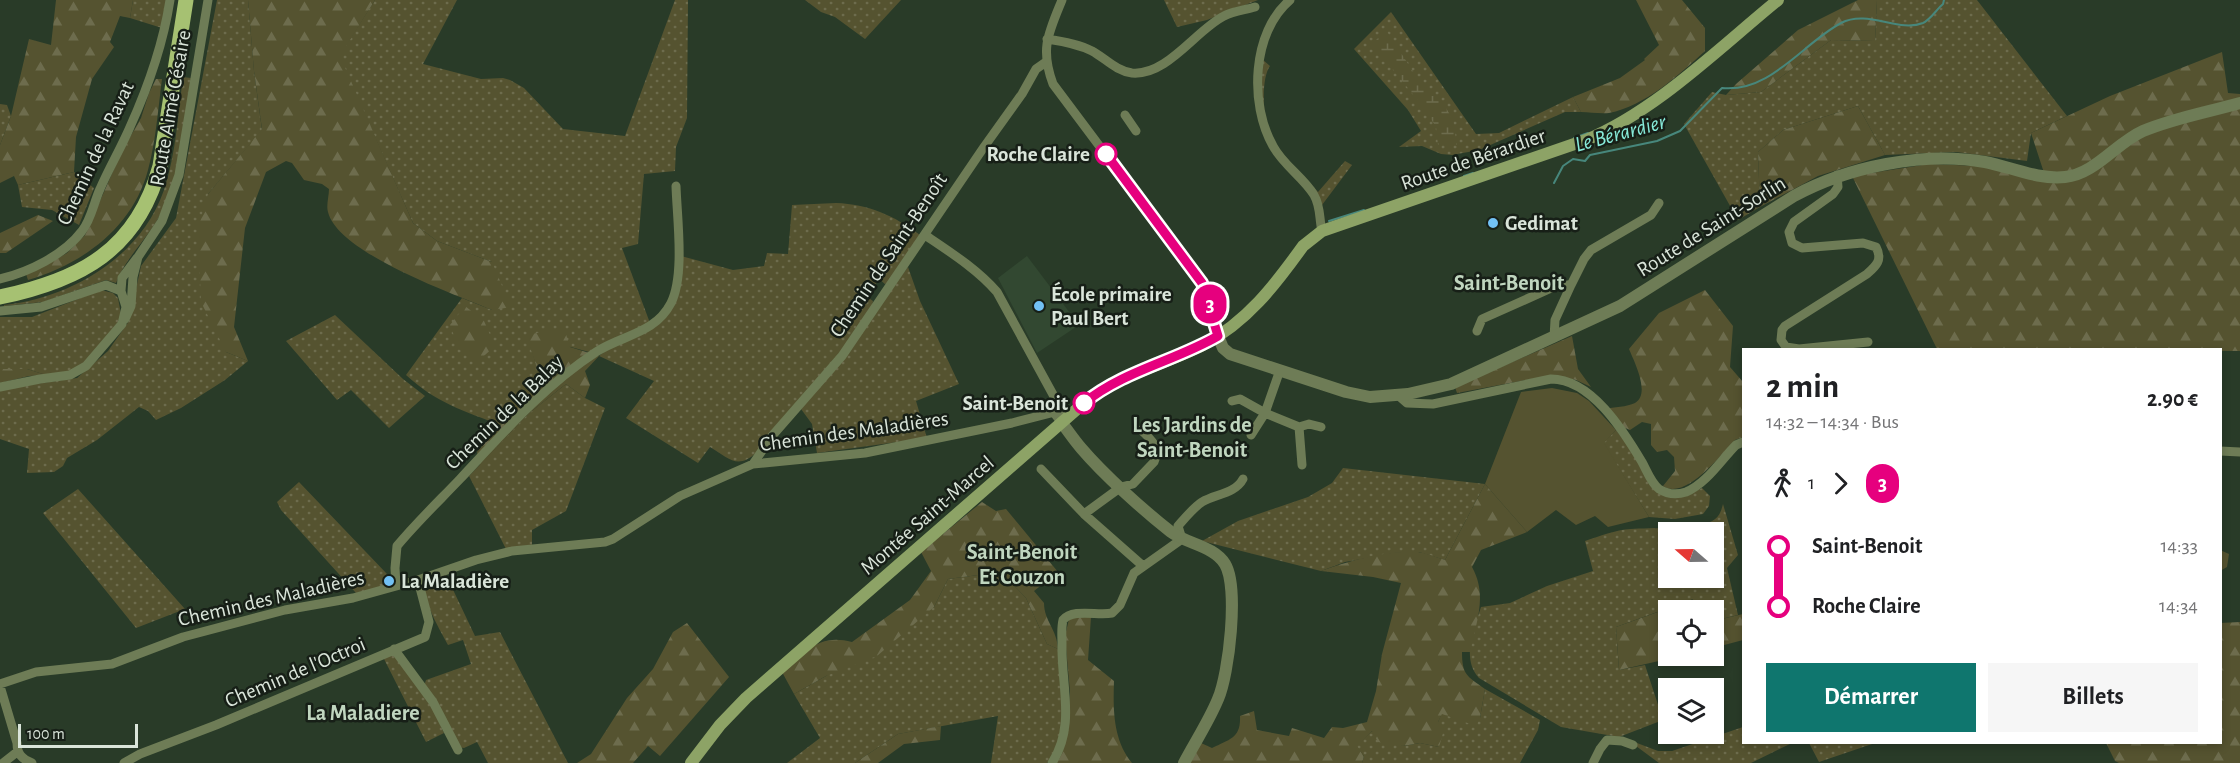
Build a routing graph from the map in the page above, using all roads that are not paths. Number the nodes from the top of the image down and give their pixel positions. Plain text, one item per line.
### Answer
1 (170, 0) edge
2 (186, 0) edge
3 (208, 0) edge
4 (1062, 0) edge
5 (1290, 0) edge
6 (1778, 0) edge
7 (1255, 7) dead end
8 (1047, 39) junction
9 (1046, 62) junction
10 (2240, 103) edge
11 (1125, 115) dead end
12 (1136, 130) dead end
13 (1838, 175) junction
14 (676, 186) dead end
15 (1659, 203) dead end
16 (1322, 231) junction
17 (925, 235) junction
18 (138, 257) junction
19 (0, 279) edge
20 (1570, 285) junction
21 (121, 291) junction
22 (0, 297) edge
23 (0, 311) edge
24 (124, 319) junction
25 (1478, 331) dead end
26 (1218, 336) junction
27 (1554, 338) junction
28 (1868, 342) dead end
29 (1790, 348) edge
30 (1816, 348) edge
31 (1280, 370) junction
32 (0, 387) edge
33 (1399, 396) junction
34 (1232, 400) dead end
35 (1265, 414) junction
36 (1062, 423) junction
37 (1299, 427) junction
38 (1321, 427) dead end
39 (1141, 430) dead end
40 (1251, 435) dead end
41 (1742, 442) edge
42 (2222, 451) edge
43 (2240, 452) edge
44 (753, 464) junction
45 (1302, 465) dead end
46 (1041, 469) dead end
47 (1243, 479) dead end
48 (1120, 487) junction
49 (1084, 514) junction
50 (1182, 539) junction
51 (1143, 566) junction
52 (418, 580) junction
53 (396, 586) junction
54 (394, 650) junction
55 (0, 685) edge
56 (1633, 745) dead end
57 (458, 750) dead end
58 (17, 752) junction
59 (3, 763) edge
60 (32, 763) edge
61 (124, 763) edge
62 (691, 763) edge
63 (1052, 763) edge
64 (1184, 763) edge
65 (1593, 763) edge

1 - 19 street, Chemin de la Ravat
2 - 22 main road
3 - 18 street, Route Aimé Césaire
4 - 8 street
5 - 16 street
6 - 16 main road, Route de Bérardier
7 - 8 street
8 - 9 street
9 - 17 street, Chemin de Saint-Benoît
9 - 26 street
10 - 13 street, Route de Saint-Sorlin
11 - 12 street
13 - 27 street, Route de Saint-Sorlin
13 - 29 street
14 - 53 street, Chemin de la Balay
15 - 20 street
16 - 26 main road, Route de Bérardier
17 - 36 street
17 - 44 street, Chemin de Saint-Benoît
18 - 21 street
18 - 24 street, Route Aimé Césaire
20 - 25 street
20 - 27 street
21 - 23 street
21 - 24 street
24 - 32 street, Route Aimé Césaire
26 - 31 street, Route de Saint-Sorlin
26 - 36 main road, Montée Saint-Marcel
27 - 33 street, Route de Saint-Sorlin
28 - 30 street
31 - 33 street, Route de Saint-Sorlin
31 - 35 street
33 - 41 street
34 - 35 street
35 - 37 street
35 - 40 street
36 - 44 street, Chemin des Maladières
36 - 48 street
36 - 62 main road, Montée Saint-Marcel
37 - 38 street
37 - 45 street
39 - 48 street
42 - 43 street
44 - 52 street, Chemin des Maladières
46 - 49 street
47 - 50 street
48 - 49 street
48 - 50 street
49 - 51 street
50 - 51 street
50 - 64 street
51 - 63 street
52 - 53 street, Chemin des Maladières
52 - 54 street, Chemin de l'Octroi
53 - 55 street, Chemin des Maladières
54 - 57 street
54 - 61 street, Chemin de l'Octroi
55 - 58 street
56 - 65 street
58 - 59 street
58 - 60 street

